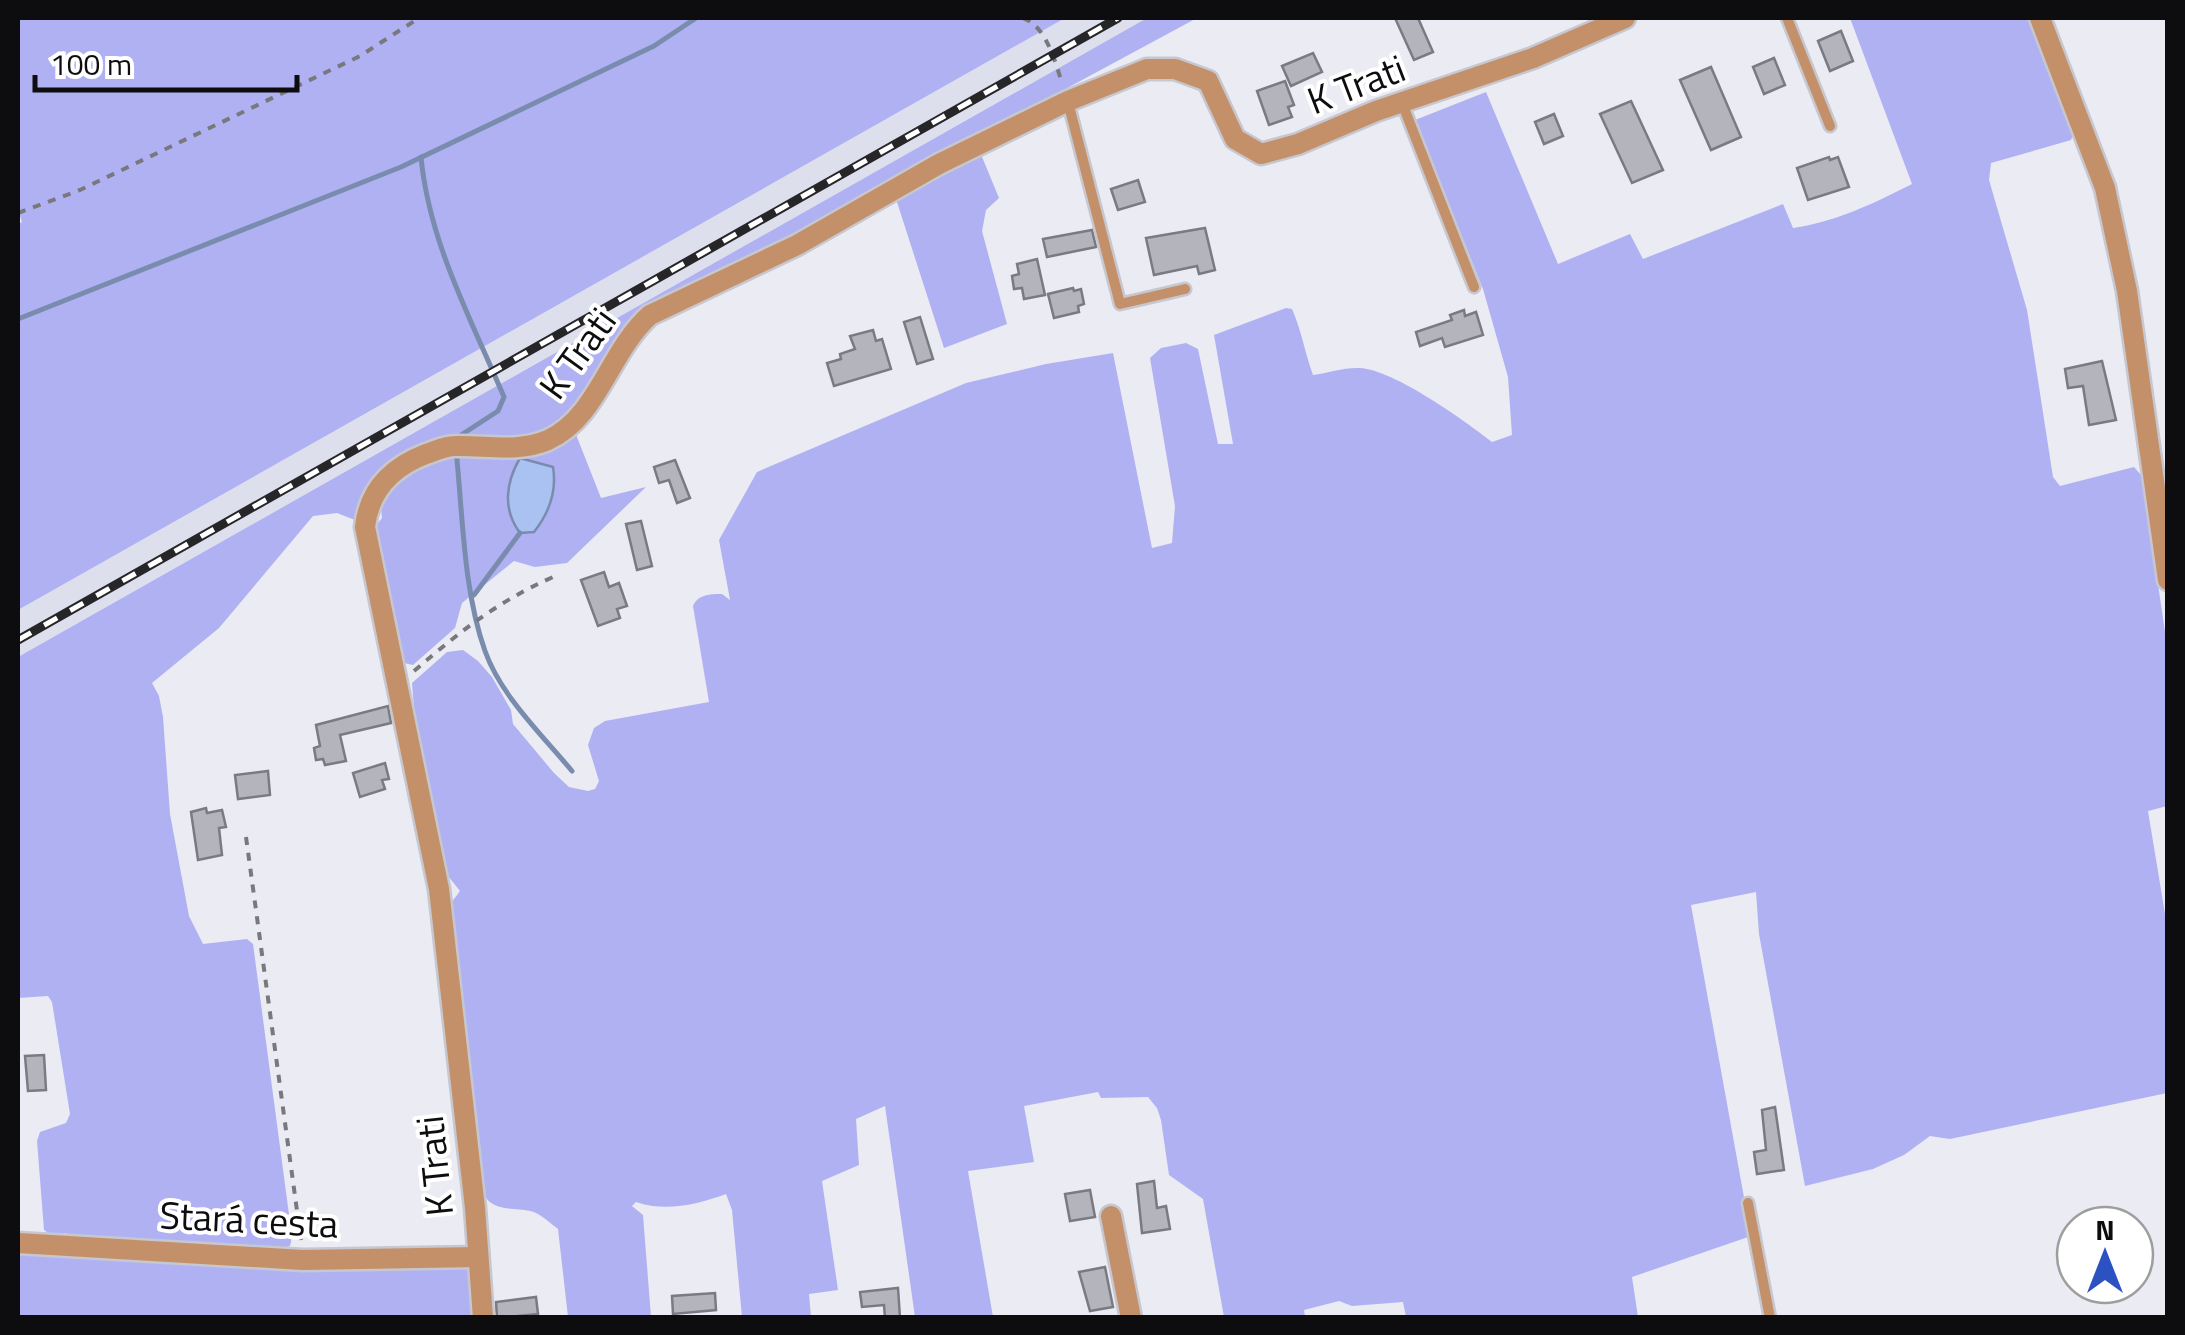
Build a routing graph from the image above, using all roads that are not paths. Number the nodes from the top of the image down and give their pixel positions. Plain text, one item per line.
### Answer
1 (1625, 18) edge
2 (1787, 18) edge
3 (2040, 18) edge
4 (1068, 101) junction
5 (1402, 102) junction
6 (1830, 126) dead end
7 (1474, 287) dead end
8 (1184, 289) dead end
9 (2168, 580) edge
10 (1748, 1203) dead end
11 (1111, 1216) dead end
12 (18, 1243) edge
13 (478, 1257) junction
14 (483, 1318) edge
15 (1131, 1318) edge
16 (1770, 1318) edge

1 - 5 street, K Trati
2 - 6 lane
3 - 9 street
4 - 5 street, K Trati
4 - 8 lane
4 - 13 street, K Trati
5 - 7 lane
10 - 16 lane
11 - 15 street
12 - 13 street, Stará cesta
13 - 14 street, K Trati

